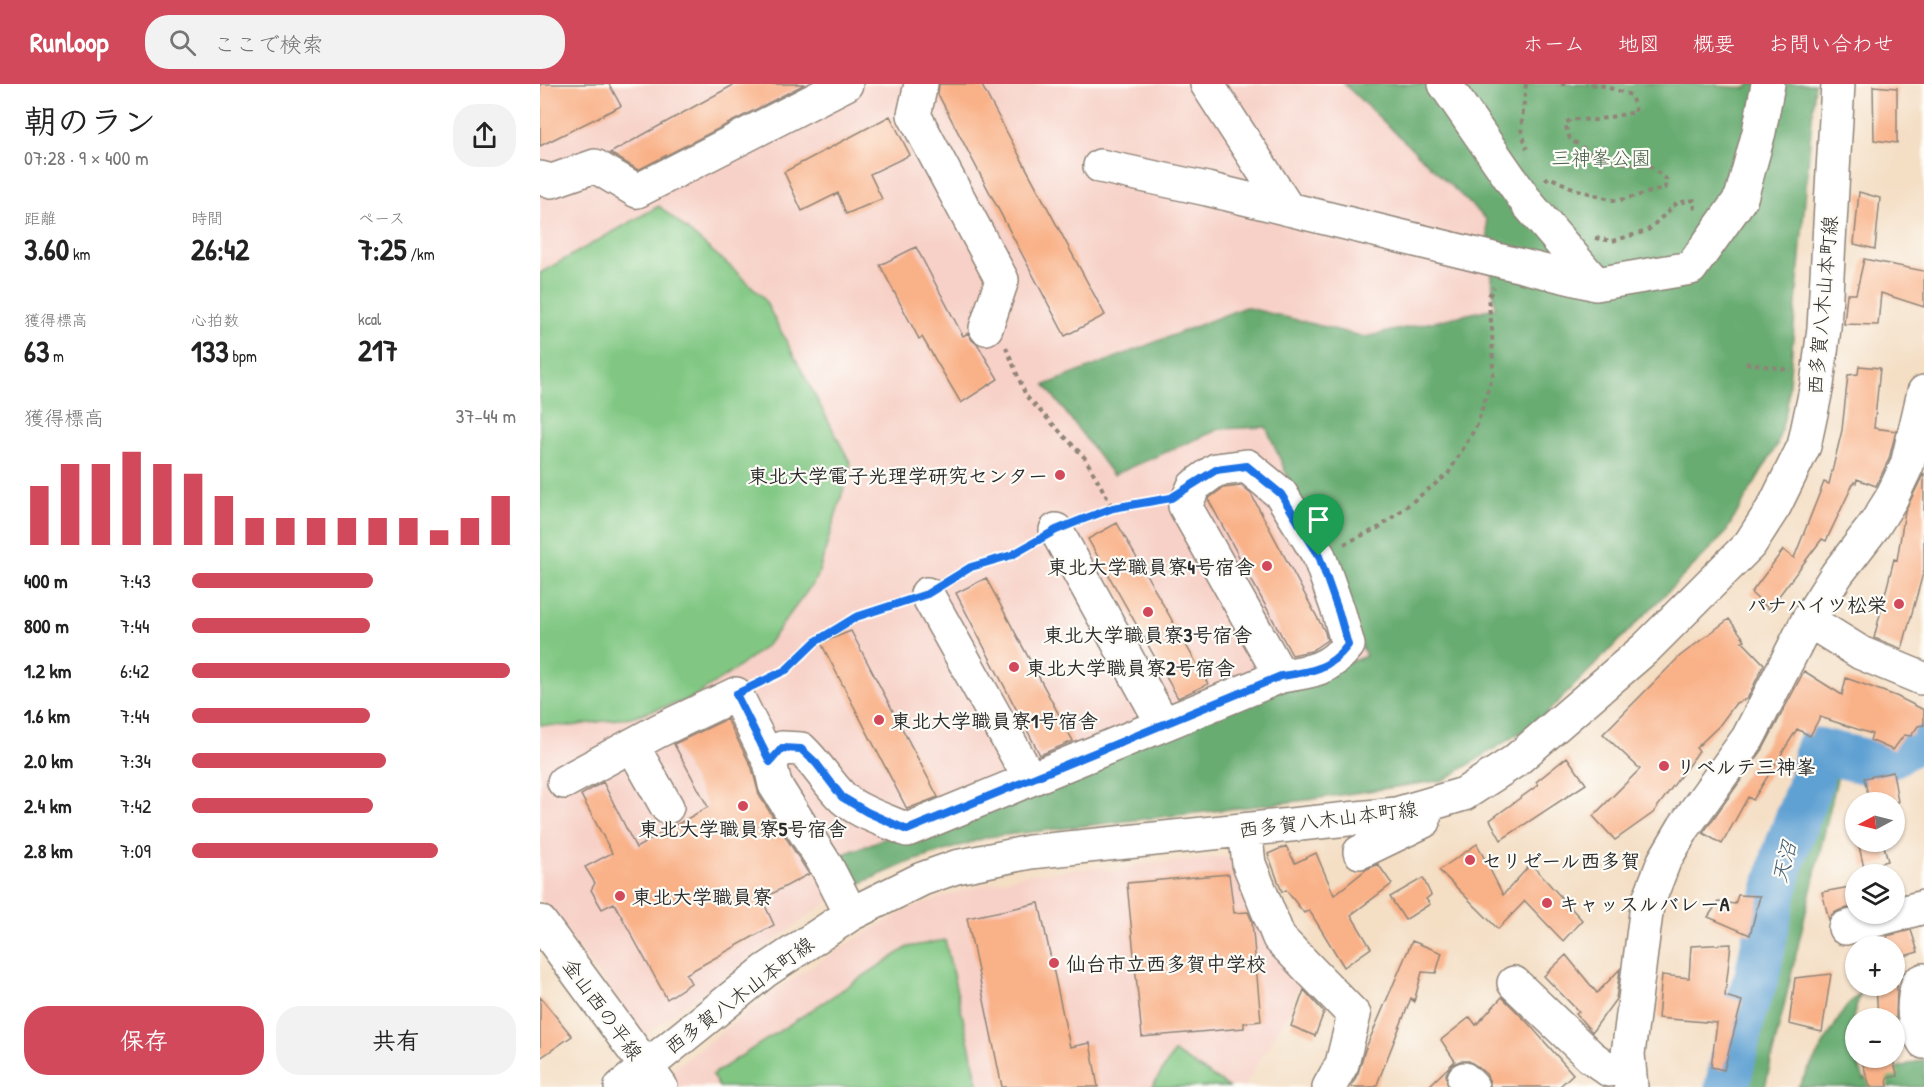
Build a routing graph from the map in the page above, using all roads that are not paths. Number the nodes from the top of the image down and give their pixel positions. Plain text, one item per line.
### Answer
1 (846, 84) edge
2 (921, 84) edge
3 (1207, 84) edge
4 (1445, 84) edge
5 (1768, 84) edge
6 (1838, 84) edge
7 (1100, 166) dead end
8 (540, 178) edge
9 (1288, 209) junction
10 (1596, 284) junction
11 (986, 328) road end
12 (1924, 392) edge
13 (1056, 530) road end
14 (927, 594) road end
15 (1808, 620) junction
16 (1281, 676) junction
17 (1921, 678) dead end
18 (1163, 724) junction
19 (632, 745) junction
20 (770, 762) junction
21 (1030, 779) junction
22 (551, 782) edge
23 (667, 807) dead end
24 (1423, 807) junction
25 (1245, 830) junction
26 (1360, 852) dead end
27 (1924, 907) edge
28 (851, 914) junction
29 (540, 922) edge
30 (1845, 928) dead end
31 (1924, 980) edge
32 (1514, 983) dead end
33 (1924, 1042) edge
34 (1616, 1079) edge
35 (643, 1080) edge
36 (1329, 1087) edge

1 - 8 street
2 - 11 street
3 - 9 street
4 - 10 street
5 - 10 street
6 - 24 street, 西多賀八木山本町線
7 - 9 street
9 - 10 street
12 - 15 street
13 - 18 street
14 - 21 street
15 - 17 street
15 - 34 street
16 - 16 street
16 - 18 street
18 - 21 street
19 - 20 street
19 - 22 street
19 - 23 street
20 - 21 street
20 - 28 street
24 - 25 street, 西多賀八木山本町線
24 - 26 street
25 - 28 street, 西多賀八木山本町線
25 - 36 street
27 - 30 street
28 - 35 street, 西多賀八木山本町線
29 - 35 street, 金山西の平線
31 - 33 street
32 - 34 street

